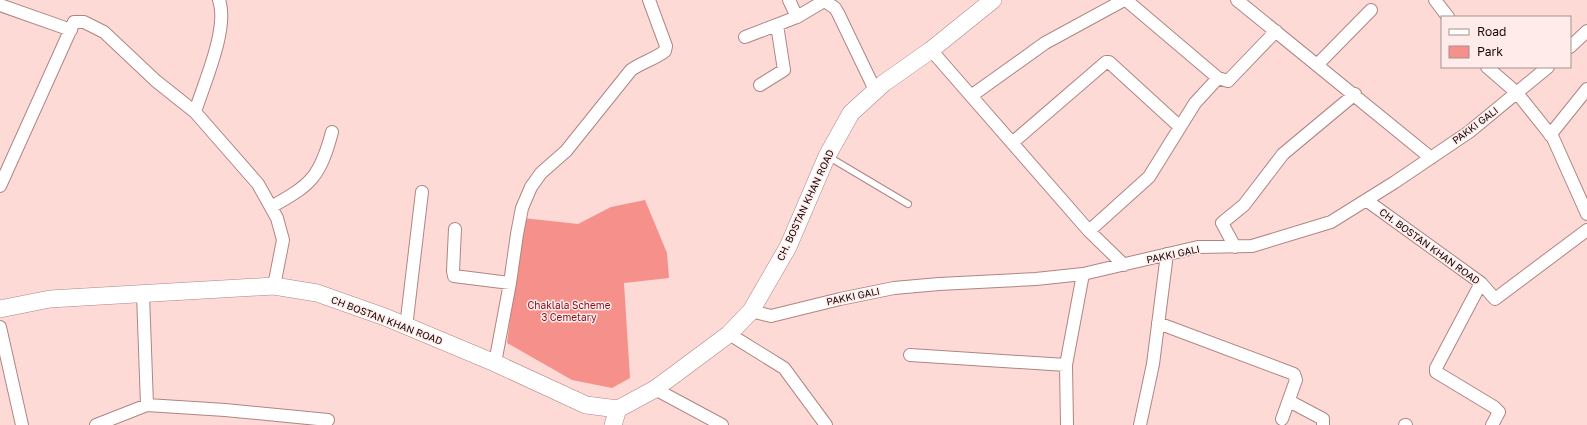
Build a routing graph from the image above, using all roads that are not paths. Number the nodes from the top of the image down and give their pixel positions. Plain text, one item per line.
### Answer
1 (219, 0) edge
2 (649, 0) edge
3 (789, 0) edge
4 (1125, 0) edge
5 (1237, 0) edge
6 (1435, 0) edge
7 (823, 1) edge
8 (987, 2) edge
9 (0, 5) edge
10 (1371, 10) dead end
11 (1447, 16) edge
12 (797, 17) junction
13 (777, 25) junction
14 (71, 30) junction
15 (1276, 31) junction
16 (1587, 31) edge
17 (745, 37) dead end
18 (1571, 46) edge
19 (931, 50) junction
20 (1317, 65) junction
21 (1488, 68) edge
22 (1547, 68) edge
23 (1218, 78) junction
24 (760, 85) dead end
25 (1587, 89) edge
26 (876, 90) junction
27 (1517, 93) junction
28 (1355, 94) junction
29 (971, 96) junction
30 (195, 112) junction
31 (1180, 127) junction
32 (332, 132) dead end
33 (1550, 135) junction
34 (1012, 143) junction
35 (827, 156) junction
36 (1431, 158) junction
37 (0, 186) edge
38 (422, 192) dead end
39 (1366, 200) junction
40 (908, 204) dead end
41 (271, 207) junction
42 (1587, 214) edge
43 (455, 229) dead end
44 (1587, 230) edge
45 (1088, 231) junction
46 (1234, 246) junction
47 (1167, 254) junction
48 (1124, 265) junction
49 (1083, 274) junction
50 (510, 282) junction
51 (1481, 282) junction
52 (274, 286) junction
53 (143, 294) junction
54 (0, 309) edge
55 (751, 311) junction
56 (1158, 323) junction
57 (0, 327) edge
58 (406, 327) junction
59 (729, 334) junction
60 (910, 355) dead end
61 (495, 363) junction
62 (1066, 364) junction
63 (655, 389) junction
64 (1290, 401) junction
65 (147, 406) junction
66 (616, 417) edge
67 (1282, 419) dead end
68 (328, 420) dead end
69 (1142, 424) edge
70 (22, 425) edge
71 (96, 425) edge
72 (722, 425) edge
73 (826, 425) edge
74 (1067, 425) edge
75 (1323, 425) edge
76 (1492, 425) edge

1 - 30 street
2 - 50 street
3 - 12 street
4 - 23 street
4 - 29 street
5 - 15 street
6 - 11 street
7 - 12 street
7 - 26 street
8 - 19 street, CH. BOSTAN KHAN ROAD
9 - 14 street
10 - 20 street
12 - 13 street
13 - 17 street
13 - 24 street
14 - 30 street
14 - 37 street
15 - 20 street
15 - 23 street
16 - 18 street
19 - 26 street, CH. BOSTAN KHAN ROAD
19 - 29 street
20 - 28 street
21 - 27 street
22 - 27 street, PAKKI GALI
23 - 31 street
25 - 33 street
26 - 35 street, CH. BOSTAN KHAN ROAD
27 - 33 street
27 - 36 street, PAKKI GALI
28 - 36 street
28 - 46 street
29 - 34 street
30 - 41 street
31 - 34 street
31 - 45 street
32 - 41 street
33 - 42 street
34 - 45 street
35 - 40 lane
35 - 55 street, CH. BOSTAN KHAN ROAD
36 - 39 street, PAKKI GALI
38 - 58 street
39 - 46 street, PAKKI GALI
39 - 51 street, CH. BOSTAN KHAN ROAD
41 - 52 street
43 - 50 street
44 - 51 street, CH. BOSTAN KHAN ROAD
45 - 48 street
46 - 47 street, PAKKI GALI
47 - 48 street, PAKKI GALI
47 - 56 street
48 - 49 street, PAKKI GALI
49 - 55 street, PAKKI GALI
49 - 62 street
50 - 61 street
51 - 76 street
52 - 53 street, CH BOSTAN KHAN ROAD
52 - 58 street, CH BOSTAN KHAN ROAD
53 - 54 street, CH BOSTAN KHAN ROAD
53 - 65 street
55 - 59 street, CH. BOSTAN KHAN ROAD
56 - 64 street
56 - 69 street
57 - 70 street
58 - 61 street, CH BOSTAN KHAN ROAD
59 - 63 street, CH. BOSTAN KHAN ROAD
59 - 73 street
60 - 62 street
61 - 66 street, CH BOSTAN KHAN ROAD
62 - 74 street
63 - 66 street, CH. BOSTAN KHAN ROAD
63 - 72 street
64 - 67 street
64 - 75 street
65 - 68 street
65 - 71 street

